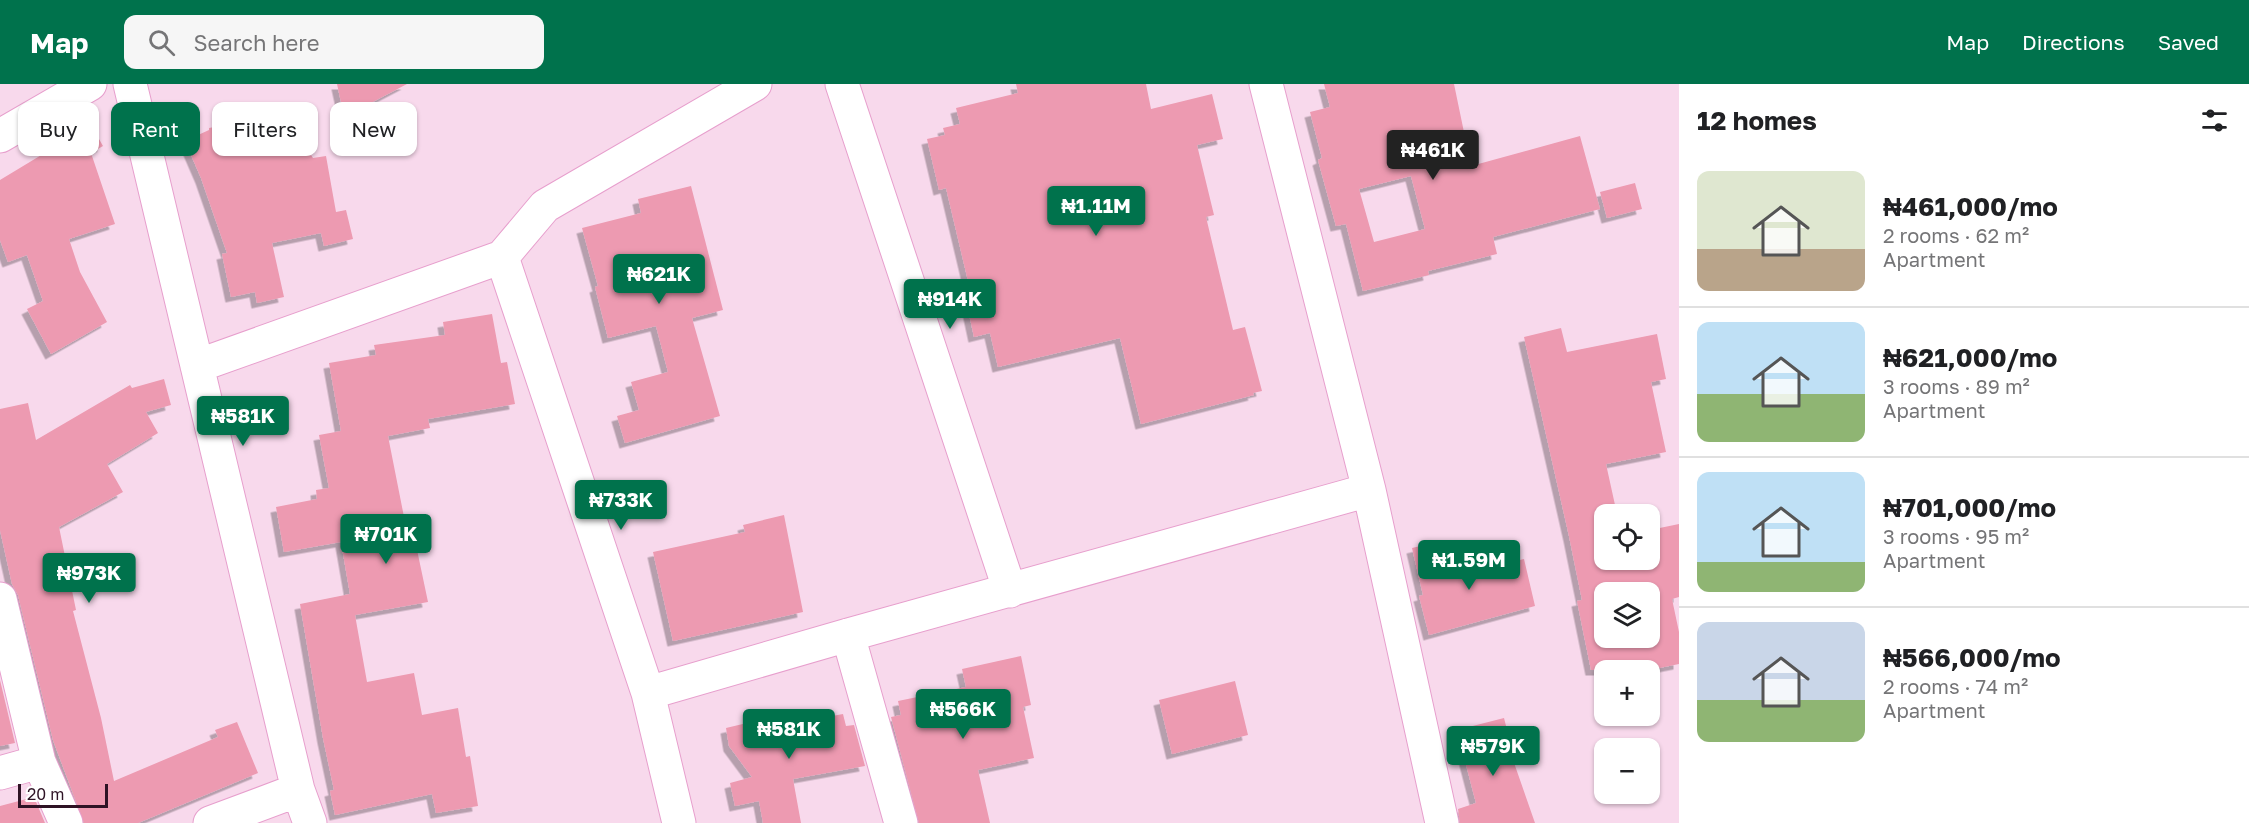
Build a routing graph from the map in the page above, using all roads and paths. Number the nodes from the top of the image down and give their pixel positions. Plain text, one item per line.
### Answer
1 (90, 84) edge
2 (130, 84) edge
3 (755, 84) edge
4 (842, 84) edge
5 (1266, 84) edge
6 (0, 136) edge
7 (502, 257) junction
8 (197, 366) junction
9 (1369, 490) junction
10 (1010, 591) junction
11 (0, 599) edge
12 (848, 635) junction
13 (648, 693) junction
14 (39, 762) junction
15 (0, 773) edge
16 (298, 790) junction
17 (66, 823) edge
18 (210, 823) edge
19 (309, 823) edge
20 (679, 823) edge
21 (901, 823) edge
22 (1442, 823) edge

1 - 6 street
2 - 8 street
3 - 7 street
4 - 10 street
5 - 9 street
7 - 8 street
7 - 13 street
8 - 16 street
9 - 10 street
9 - 22 street
10 - 12 street
11 - 14 street
12 - 13 street
12 - 21 street
13 - 20 street
14 - 15 street
14 - 17 street
16 - 18 street
16 - 19 street

